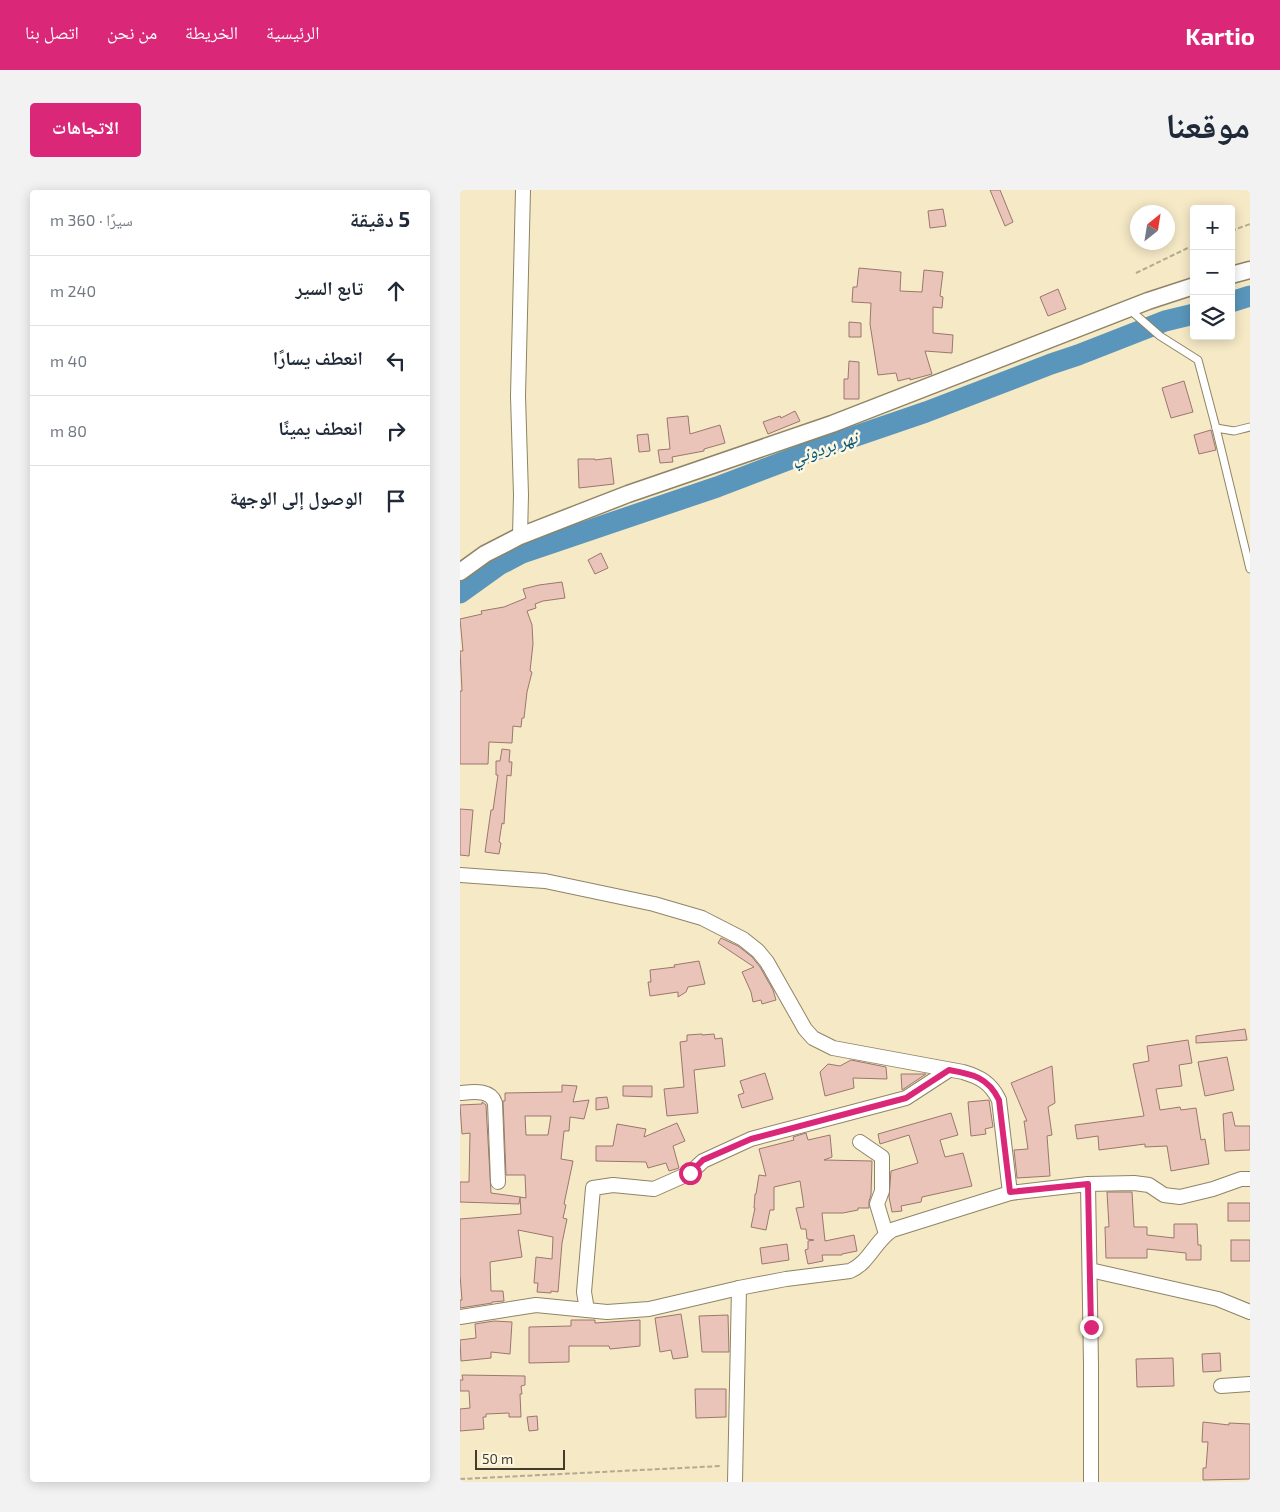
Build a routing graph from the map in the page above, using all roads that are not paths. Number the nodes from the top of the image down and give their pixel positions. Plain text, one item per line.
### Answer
1 (523, 190) edge
2 (1250, 270) edge
3 (1235, 274) edge
4 (1190, 288) edge
5 (1133, 313) junction
6 (1250, 427) edge
7 (1216, 428) junction
8 (520, 536) junction
9 (1250, 569) edge
10 (460, 572) edge
11 (460, 875) edge
12 (949, 1070) junction
13 (460, 1094) edge
14 (860, 1142) dead end
15 (1250, 1179) edge
16 (498, 1182) dead end
17 (1088, 1184) junction
18 (1010, 1192) junction
19 (886, 1234) junction
20 (1090, 1270) junction
21 (739, 1288) junction
22 (586, 1310) junction
23 (1250, 1312) edge
24 (460, 1318) edge
25 (1250, 1384) edge
26 (1221, 1386) dead end
27 (735, 1482) edge
28 (1091, 1482) edge

1 - 8 street
2 - 3 street
4 - 5 street
5 - 7 lane
5 - 8 street
6 - 7 lane
7 - 9 lane
8 - 10 street
11 - 12 street
12 - 18 street
12 - 22 street
13 - 16 street
14 - 19 street
15 - 17 street
17 - 18 street
17 - 20 street
18 - 19 street
19 - 21 street
20 - 23 street
20 - 28 street
21 - 22 street
21 - 27 street
22 - 24 street
25 - 26 street

